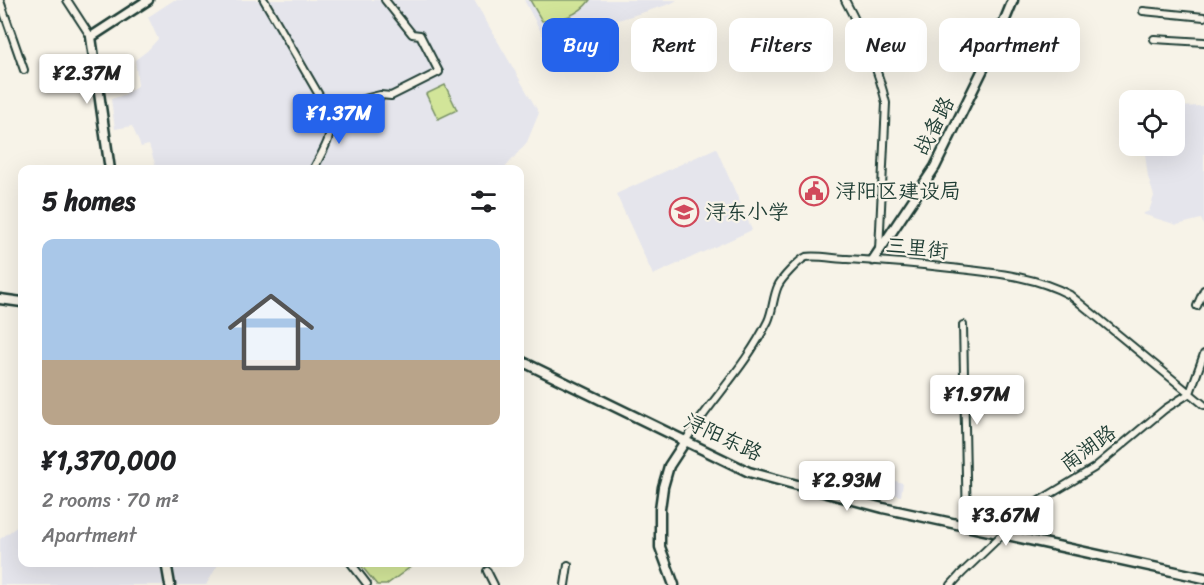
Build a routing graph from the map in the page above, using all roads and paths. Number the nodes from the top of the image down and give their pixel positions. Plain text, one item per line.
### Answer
1 (67, 0) edge
2 (148, 0) edge
3 (264, 0) edge
4 (385, 0) edge
5 (845, 0) edge
6 (1013, 0) edge
7 (0, 1) edge
8 (1143, 12) dead end
9 (1204, 16) edge
10 (91, 37) junction
11 (1154, 39) dead end
12 (1204, 42) edge
13 (24, 70) dead end
14 (330, 114) junction
15 (109, 165) edge
16 (316, 165) edge
17 (879, 250) junction
18 (873, 260) junction
19 (1204, 290) edge
20 (0, 299) edge
21 (18, 301) edge
22 (1197, 306) dead end
23 (963, 325) dead end
24 (1204, 354) edge
25 (524, 362) edge
26 (1190, 393) junction
27 (1204, 405) edge
28 (686, 440) junction
29 (967, 527) junction
30 (568, 564) dead end
31 (167, 567) edge
32 (354, 567) edge
33 (487, 571) dead end
34 (1204, 578) edge
35 (367, 584) edge
36 (170, 585) edge
37 (494, 585) edge
38 (565, 585) edge
39 (674, 585) edge
40 (951, 585) edge

1 - 10 street
2 - 10 main road
3 - 14 street
4 - 14 street
5 - 17 street
6 - 17 main road, 战备路
7 - 13 street
8 - 9 street
10 - 15 main road
11 - 12 street
14 - 16 street
17 - 18 main road, 战备路
18 - 26 street, 三里街
18 - 28 street, 三里街
19 - 22 street
20 - 21 main road
23 - 29 street
24 - 26 street
25 - 28 main road, 浔阳东路
26 - 27 street, 三里街
26 - 40 street, 南湖路, bridge
28 - 29 main road, 浔阳东路
28 - 39 main road
29 - 34 main road, 浔阳东路
30 - 38 street
31 - 36 main road
32 - 35 street
33 - 37 street

